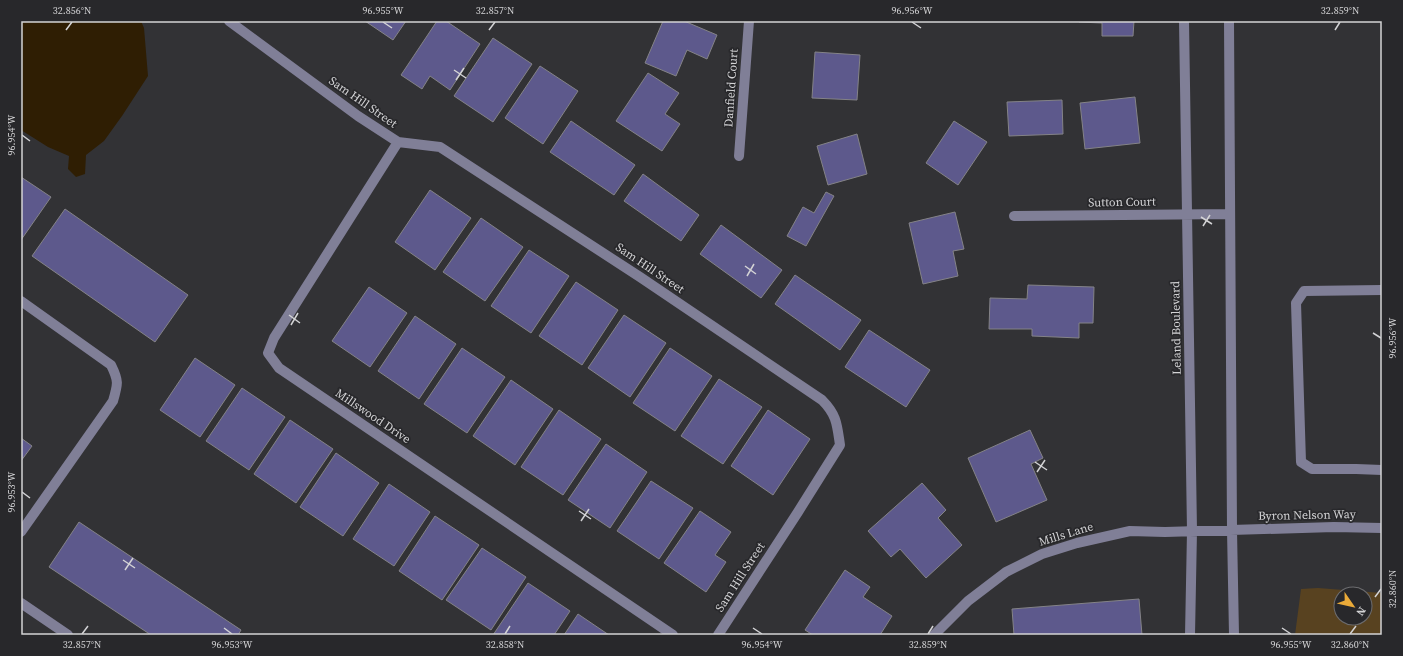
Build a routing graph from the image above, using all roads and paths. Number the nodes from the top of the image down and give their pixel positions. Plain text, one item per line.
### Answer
1 (229, 21) edge
2 (749, 21) edge
3 (1184, 21) edge
4 (1228, 21) edge
5 (398, 142) junction
6 (739, 156) dead end
7 (1187, 214) junction
8 (1230, 214) junction
9 (1014, 216) dead end
10 (1382, 290) edge
11 (21, 301) edge
12 (1382, 470) edge
13 (1382, 528) edge
14 (1232, 530) junction
15 (1192, 531) junction
16 (21, 532) edge
17 (23, 608) edge
18 (68, 635) edge
19 (673, 635) edge
20 (718, 635) edge
21 (934, 635) edge
22 (1190, 635) edge
23 (1234, 635) edge

1 - 5 street, Sam Hill Street
2 - 6 street, Danfield Court
3 - 7 street, Leland Boulevard
4 - 8 street
5 - 19 street, Millswood Drive
5 - 20 street, Sam Hill Street
7 - 8 street, Sutton Court
7 - 9 street, Sutton Court
7 - 15 street, Leland Boulevard
8 - 14 street
10 - 12 street
11 - 16 street
13 - 14 street, Byron Nelson Way
14 - 15 street, Mills Lane
14 - 23 street
15 - 21 street, Mills Lane
15 - 22 street, Leland Boulevard
17 - 18 street

